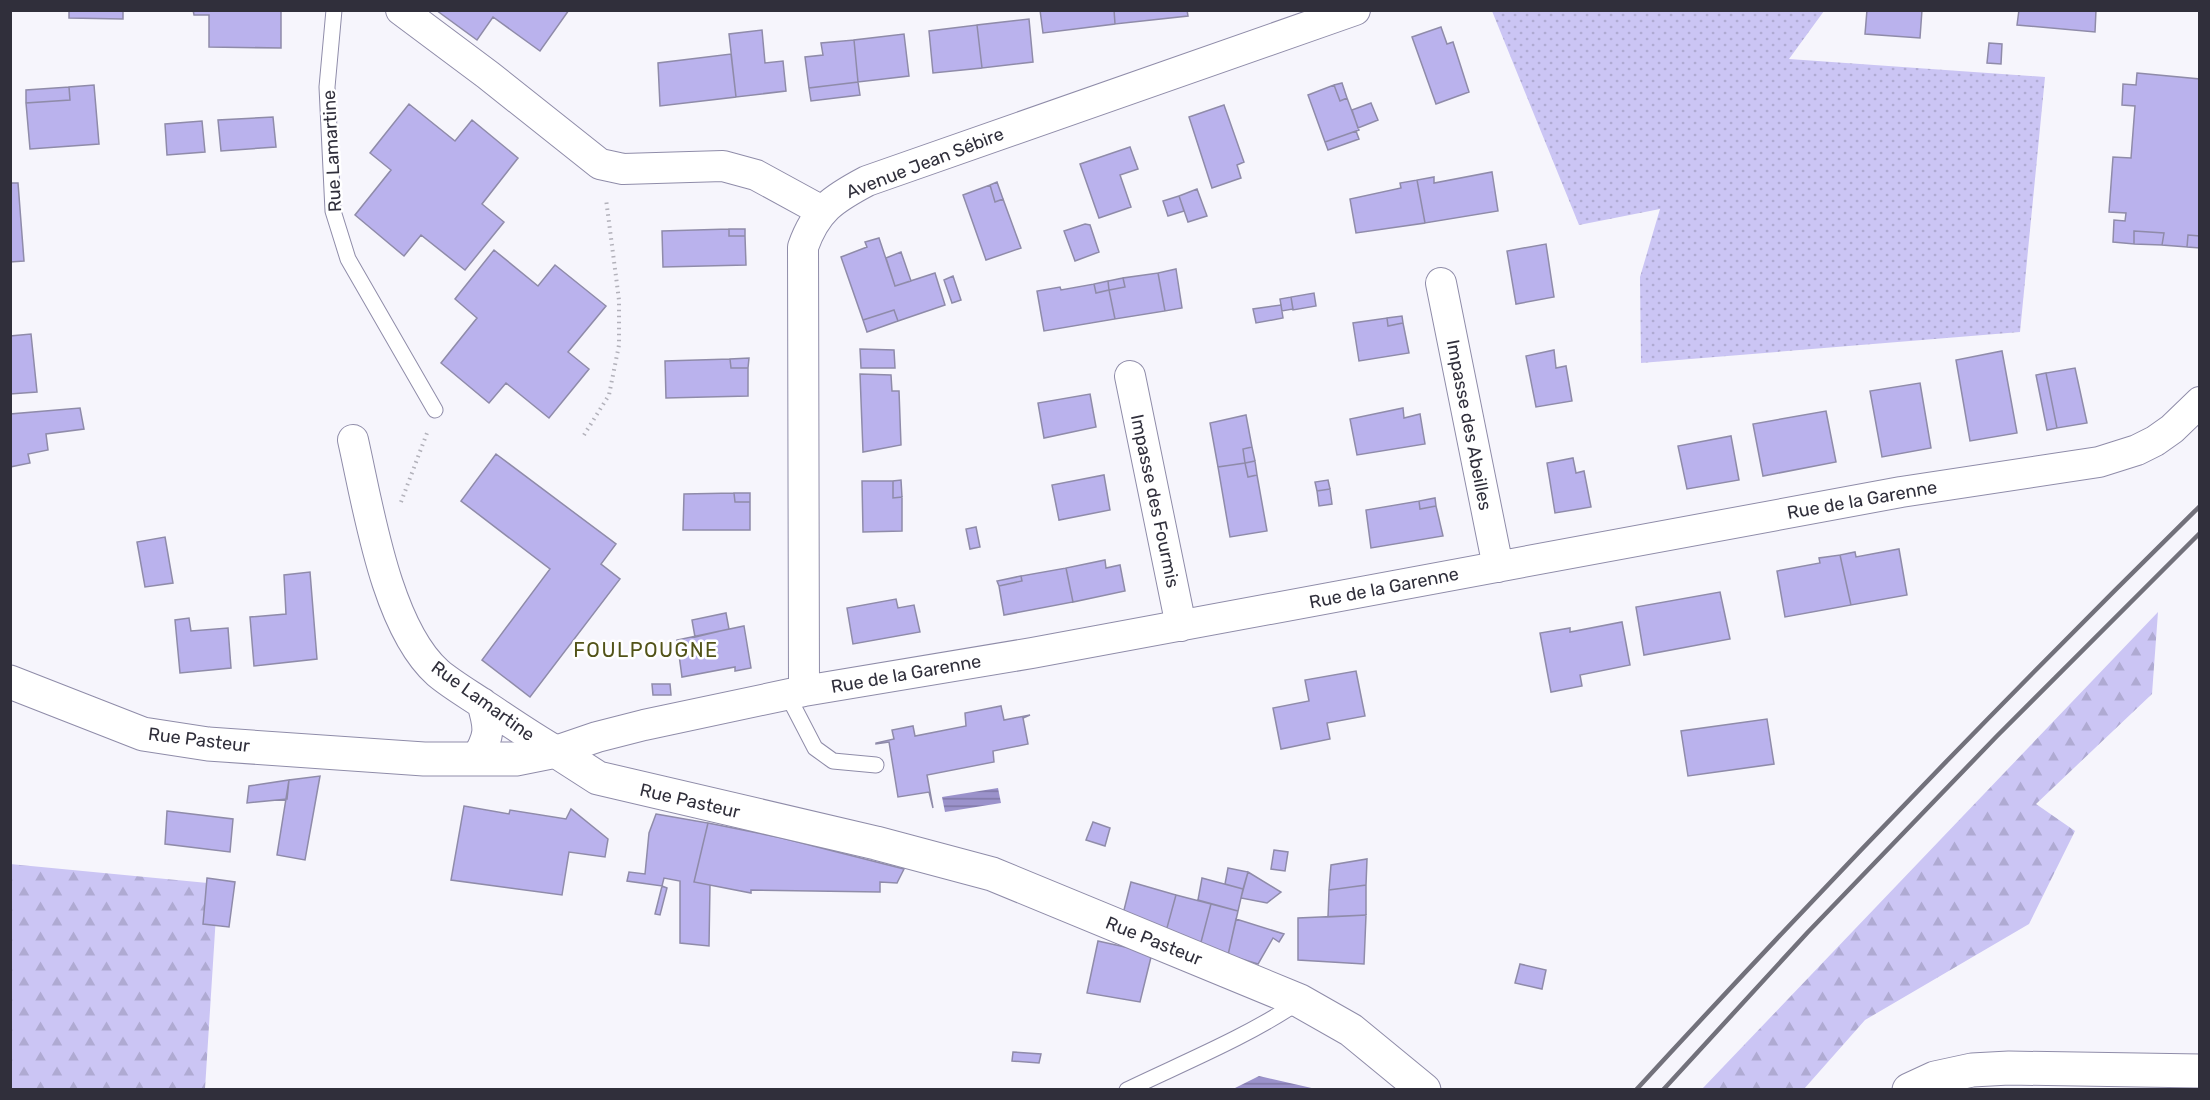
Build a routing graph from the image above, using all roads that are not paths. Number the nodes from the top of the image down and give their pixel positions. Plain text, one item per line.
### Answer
1 (334, 10) edge
2 (401, 10) edge
3 (1355, 10) edge
4 (822, 211) junction
5 (1441, 283) dead end
6 (1130, 376) dead end
7 (2199, 402) edge
8 (435, 410) road end
9 (354, 440) dead end
10 (1498, 567) junction
11 (1181, 626) junction
12 (10, 682) edge
13 (796, 693) junction
14 (482, 703) junction
15 (556, 751) junction
16 (476, 759) junction
17 (876, 765) dead end
18 (1300, 1001) junction
19 (2199, 1071) edge
20 (1127, 1089) edge
21 (1424, 1089) edge
22 (1909, 1089) edge

1 - 8 lane, Rue Lamartine
2 - 4 street
3 - 4 street, Avenue Jean Sébire
4 - 13 street, Avenue Jean Sébire
5 - 10 street, Impasse des Abeilles
6 - 11 street, Impasse des Fourmis
7 - 10 street, Rue de la Garenne
9 - 14 street, Rue Lamartine
10 - 11 street, Rue de la Garenne
11 - 13 street, Rue de la Garenne
12 - 16 street, Rue Pasteur
13 - 15 street, Rue de la Garenne
13 - 17 lane
14 - 15 street, Rue Lamartine
14 - 16 street
15 - 16 street, Rue Pasteur
15 - 18 street, Rue Pasteur
18 - 20 lane
18 - 21 street, Rue Pasteur
19 - 22 street

